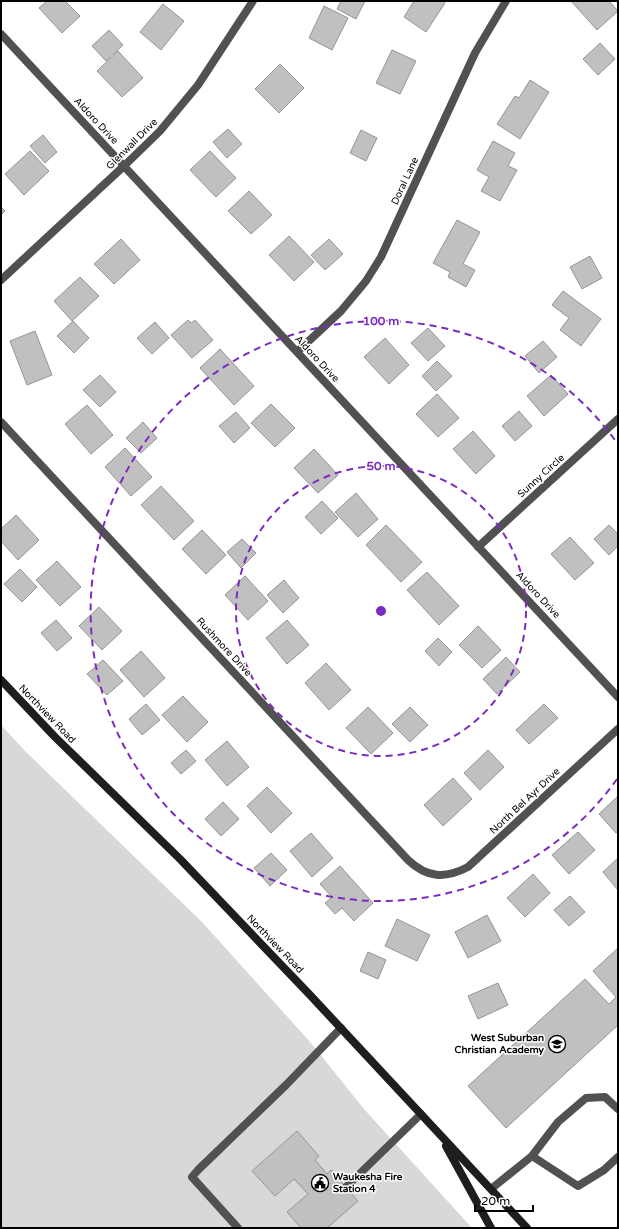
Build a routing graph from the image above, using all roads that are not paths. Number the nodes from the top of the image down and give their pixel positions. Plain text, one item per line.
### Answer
1 (253, 1) edge
2 (506, 1) edge
3 (1, 34) edge
4 (124, 166) junction
5 (1, 280) edge
6 (297, 352) junction
7 (618, 420) edge
8 (1, 422) edge
9 (478, 547) junction
10 (1, 680) edge
11 (618, 696) edge
12 (618, 729) edge
13 (440, 876) joint
14 (341, 1028) junction
15 (618, 1109) edge
16 (421, 1114) junction
17 (440, 1134) junction
18 (532, 1156) junction
19 (618, 1157) edge
20 (346, 1187) dead end
21 (491, 1189) junction
22 (238, 1228) edge
23 (491, 1228) edge
24 (527, 1228) edge

1 - 4 street, Glenwall Drive
2 - 6 street, Doral Lane
3 - 4 street, Aldoro Drive
4 - 5 street, Glenwall Drive
4 - 6 street, Aldoro Drive
6 - 9 street, Aldoro Drive
7 - 9 street, Sunny Circle
8 - 13 street, Rushmore Drive
9 - 11 street, Aldoro Drive
10 - 14 street, Northview Road
12 - 13 street, North Bel Ayr Drive
14 - 16 street, Northview Road
14 - 22 street
15 - 18 street
16 - 17 street, Northview Road
16 - 20 street
17 - 21 street, Northview Road
17 - 23 street
18 - 19 street
18 - 21 street
21 - 24 street, Northview Road

